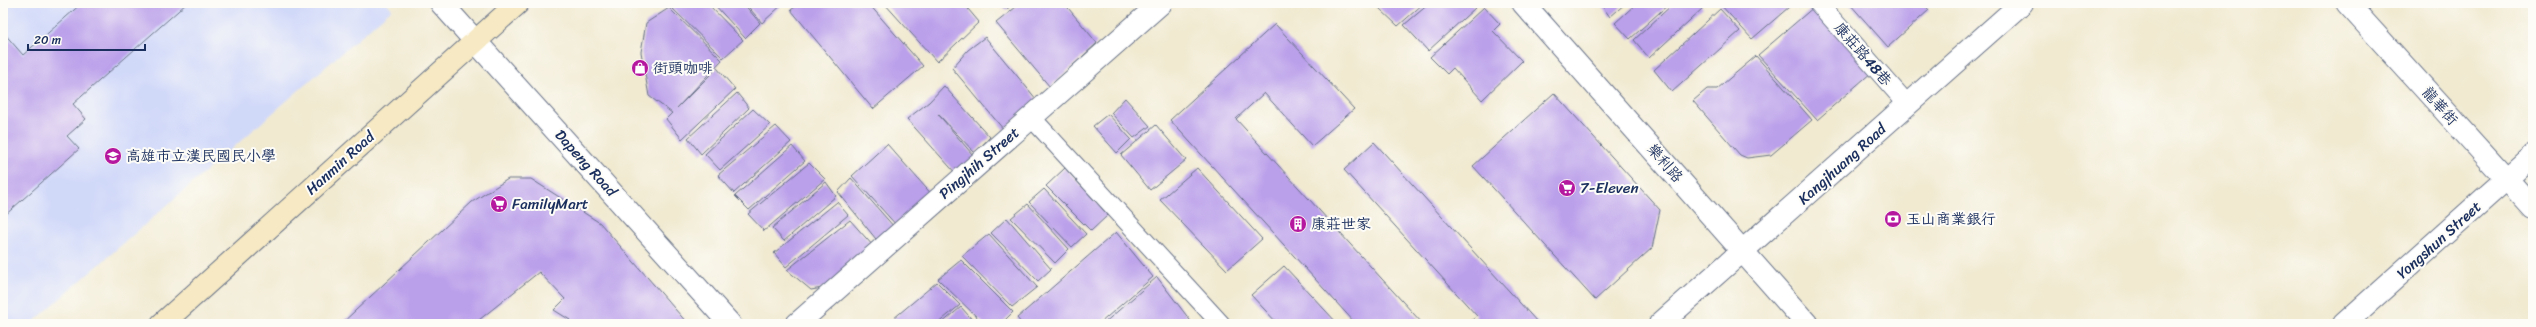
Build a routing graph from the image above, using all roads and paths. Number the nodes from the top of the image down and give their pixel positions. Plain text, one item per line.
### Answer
1 (441, 3) edge
2 (518, 3) edge
3 (1161, 3) edge
4 (1523, 3) edge
5 (1818, 3) edge
6 (2022, 3) edge
7 (2347, 3) edge
8 (476, 41) junction
9 (1908, 105) junction
10 (1031, 117) junction
11 (2533, 155) edge
12 (2507, 179) junction
13 (2533, 208) edge
14 (1743, 252) junction
15 (162, 324) edge
16 (730, 324) edge
17 (798, 324) edge
18 (1221, 324) edge
19 (1660, 324) edge
20 (1807, 324) edge
21 (2344, 324) edge

1 - 8 street, Dapeng Road
2 - 8 street, Hanmin Road
3 - 10 street, Pingjhih Street
4 - 14 street, 樂利路
5 - 9 lane, 康莊路48巷
6 - 9 street, Kangjhuang Road
7 - 12 street, 龍華街
8 - 15 street, Hanmin Road
8 - 16 street, Dapeng Road
9 - 14 street, Kangjhuang Road
10 - 17 street, Pingjhih Street
10 - 18 lane
11 - 12 street, Yongshun Street
12 - 13 street, 龍華街
12 - 21 street, Yongshun Street
14 - 19 street, Kangjhuang Road
14 - 20 street, 樂利路

